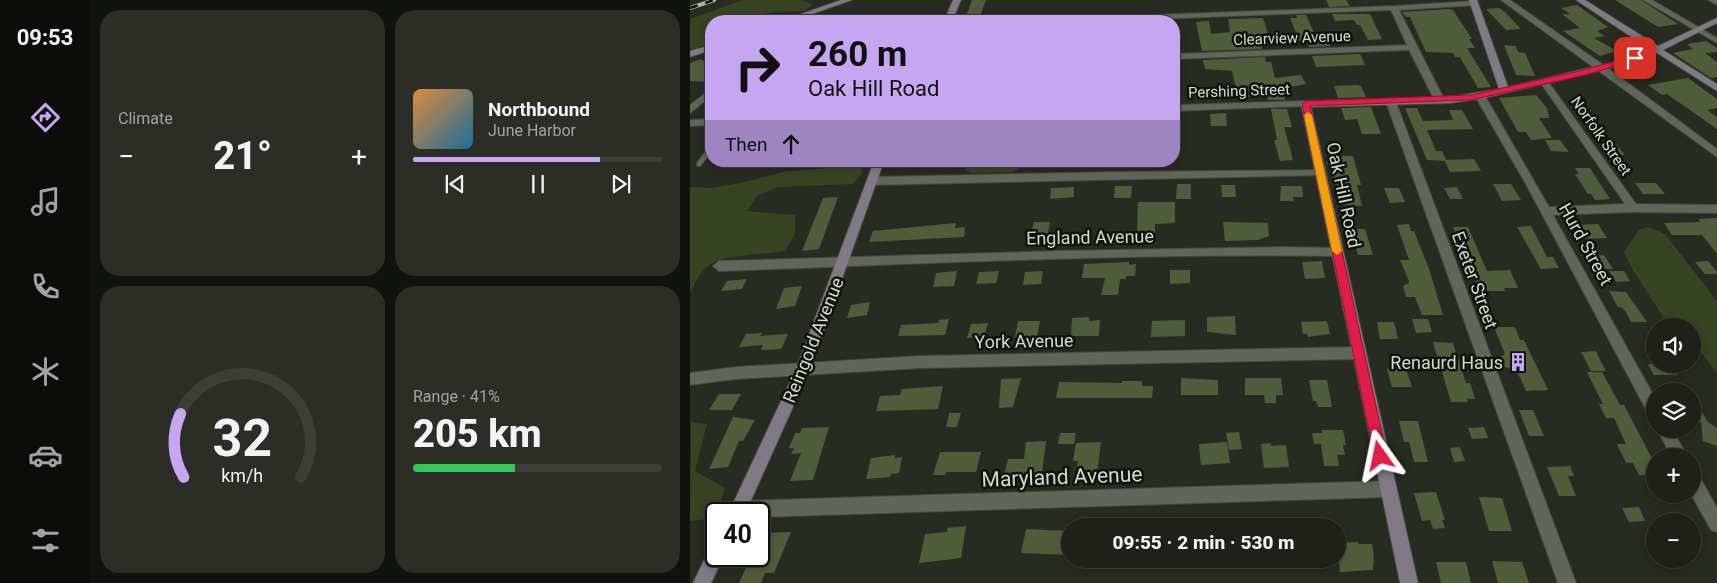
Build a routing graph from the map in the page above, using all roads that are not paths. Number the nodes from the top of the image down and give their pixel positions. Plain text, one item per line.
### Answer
1 (848, 0) edge
2 (958, 0) edge
3 (1505, 0) edge
4 (1580, 0) edge
5 (1647, 0) edge
6 (1712, 0) edge
7 (1474, 1) edge
8 (1717, 2) edge
9 (1394, 8) junction
10 (804, 15) edge
11 (951, 15) edge
12 (1180, 16) edge
13 (1717, 20) edge
14 (1698, 30) junction
15 (1717, 41) edge
16 (1412, 47) junction
17 (705, 49) edge
18 (1658, 50) junction
19 (690, 54) edge
20 (1180, 57) edge
21 (1602, 68) junction
22 (1544, 82) junction
23 (1717, 88) edge
24 (1504, 89) junction
25 (1480, 96) junction
26 (705, 97) edge
27 (1440, 100) junction
28 (1391, 102) junction
29 (1306, 104) junction
30 (1180, 108) edge
31 (690, 110) edge
32 (705, 122) edge
33 (690, 123) edge
34 (1717, 154) edge
35 (705, 156) edge
36 (699, 164) dead end
37 (877, 167) edge
38 (1320, 173) junction
39 (872, 181) junction
40 (1633, 208) junction
41 (1717, 209) edge
42 (1545, 211) junction
43 (1337, 252) junction
44 (844, 262) junction
45 (719, 266) dead end
46 (1359, 353) junction
47 (803, 369) junction
48 (690, 379) edge
49 (1646, 396) edge
50 (1387, 489) junction
51 (1701, 496) edge
52 (742, 502) edge
53 (770, 511) edge
54 (1717, 524) edge
55 (710, 567) edge
56 (702, 583) edge
57 (1409, 583) edge
58 (1567, 583) edge

1 - 10 street
2 - 11 street
3 - 21 street
4 - 18 street
5 - 14 street
6 - 8 street
7 - 9 street
7 - 24 street
9 - 12 street
9 - 16 street
13 - 14 street
14 - 15 street
14 - 18 street
16 - 20 street, Clearview Avenue
16 - 27 street
17 - 19 street
18 - 21 street
18 - 23 street
21 - 22 street
21 - 34 street
22 - 24 street
22 - 40 street, Norfolk Street
24 - 25 street
25 - 27 street
25 - 42 street, Hurd Street
26 - 31 street
27 - 28 street
28 - 29 street
28 - 58 street, Exeter Street
29 - 30 street, Pershing Street
29 - 38 street, Oak Hill Road
32 - 33 street
35 - 36 lane
37 - 39 street, Reingold Avenue
38 - 39 street
38 - 43 street, Oak Hill Road
39 - 44 street, Reingold Avenue
40 - 41 street
40 - 42 street
42 - 49 street, Hurd Street
43 - 44 street, England Avenue
43 - 46 street, Oak Hill Road
44 - 45 street, England Avenue
44 - 47 street, Reingold Avenue
46 - 47 street, York Avenue
46 - 50 street, Oak Hill Road
47 - 48 street, York Avenue
47 - 52 street, Reingold Avenue
50 - 53 street, Maryland Avenue
50 - 57 street, Oak Hill Road
51 - 54 street
55 - 56 street

